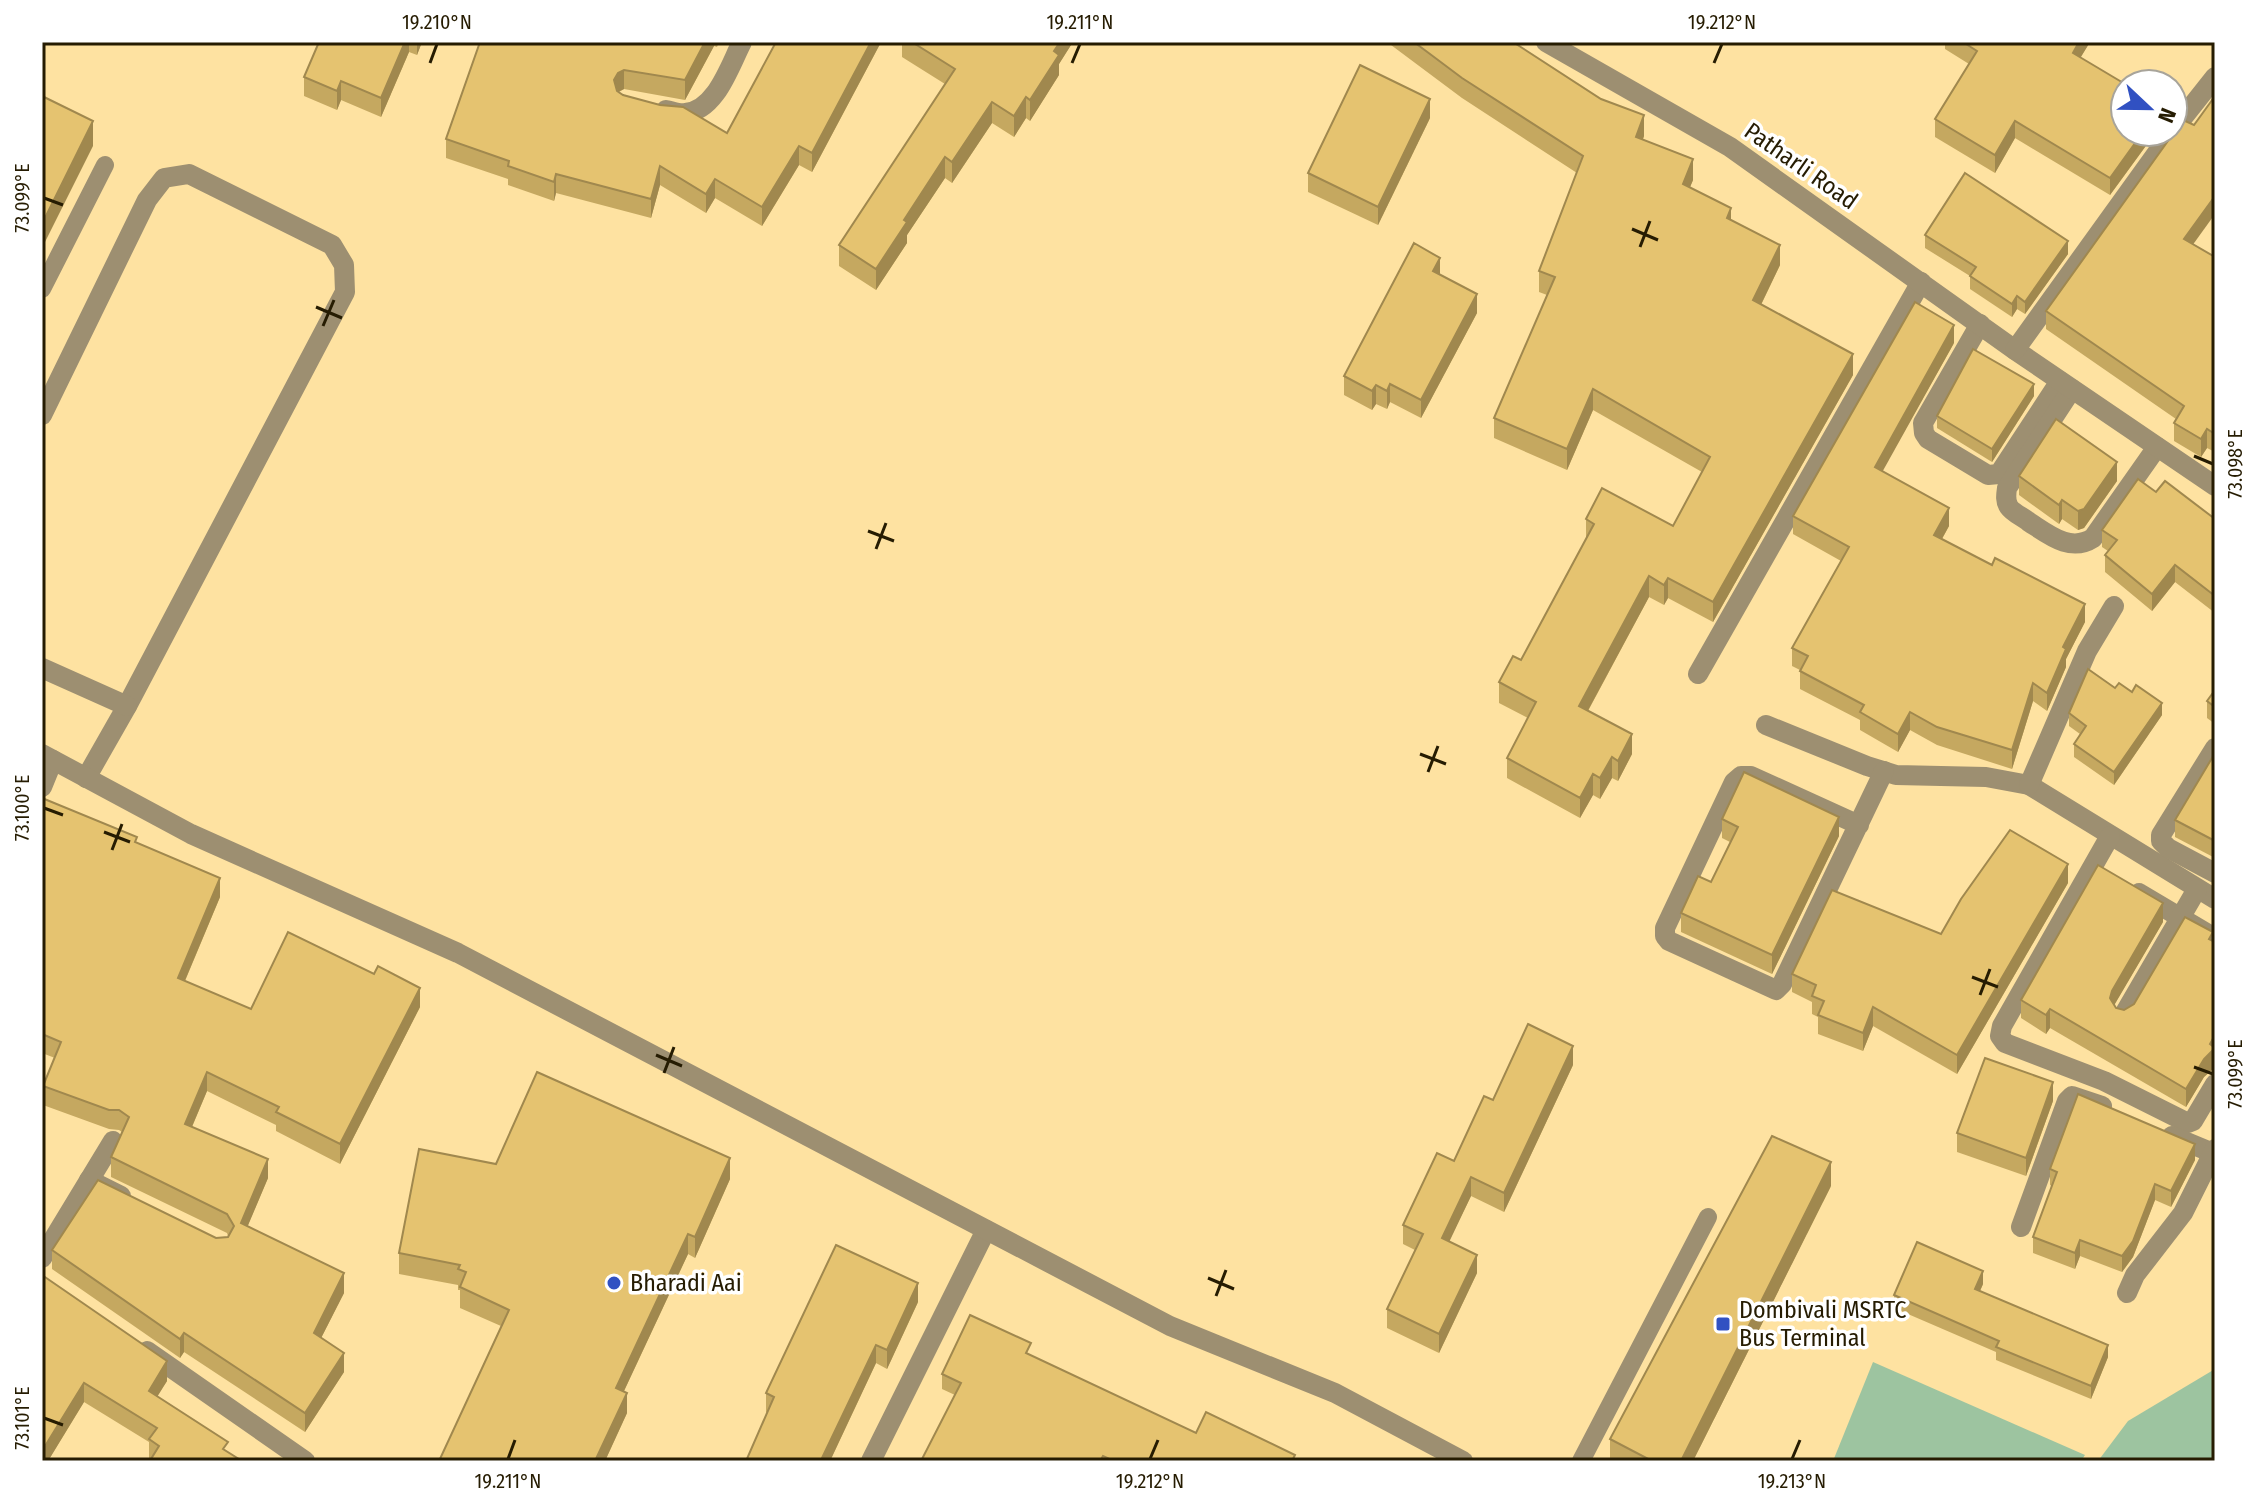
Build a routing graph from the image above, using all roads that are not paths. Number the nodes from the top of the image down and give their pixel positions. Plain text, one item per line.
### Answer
1 (742, 42) edge
2 (1546, 42) edge
3 (2215, 77) edge
4 (641, 105) edge
5 (2189, 108) edge
6 (2160, 148) edge
7 (105, 165) dead end
8 (1921, 282) junction
9 (42, 289) edge
10 (1980, 324) junction
11 (2015, 350) junction
12 (2066, 385) junction
13 (42, 415) edge
14 (2157, 447) junction
15 (2215, 486) edge
16 (2114, 606) dead end
17 (42, 668) edge
18 (1698, 674) dead end
19 (127, 706) junction
20 (1766, 725) dead end
21 (2215, 748) edge
22 (48, 757) edge
23 (1884, 771) junction
24 (86, 778) junction
25 (2029, 785) junction
26 (42, 787) edge
27 (1859, 825) junction
28 (2110, 836) junction
29 (2105, 873) junction
30 (2215, 873) edge
31 (2206, 894) edge
32 (2181, 918) junction
33 (2215, 938) edge
34 (2123, 1016) edge
35 (2215, 1084) edge
36 (2126, 1116) edge
37 (2155, 1128) edge
38 (113, 1141) dead end
39 (2214, 1151) edge
40 (89, 1180) junction
41 (142, 1206) edge
42 (1708, 1217) dead end
43 (2021, 1227) dead end
44 (986, 1230) junction
45 (42, 1258) edge
46 (2127, 1293) dead end
47 (133, 1341) edge
48 (305, 1461) edge
49 (871, 1461) edge
50 (1463, 1461) edge
51 (1581, 1461) edge

1 - 4 street
2 - 8 street, Patharli Road
3 - 5 street
6 - 11 street
7 - 9 lane
8 - 10 street, Patharli Road
8 - 18 street
10 - 11 street, Patharli Road
10 - 12 street
11 - 12 street, Patharli Road
12 - 14 street, Patharli Road
12 - 14 street
13 - 19 street
14 - 15 street, Patharli Road
16 - 25 street
17 - 19 street
19 - 24 street
20 - 23 street
21 - 30 street
22 - 24 street
22 - 26 street
23 - 25 street
23 - 27 street
24 - 44 street
25 - 28 street
27 - 27 street
28 - 29 street
28 - 31 street
29 - 32 street
29 - 35 street
31 - 32 street
32 - 33 street
32 - 34 street
36 - 43 street
37 - 39 street
38 - 40 street
39 - 46 street
40 - 41 street
40 - 45 street
42 - 51 lane
44 - 49 street
44 - 50 street
47 - 48 street

